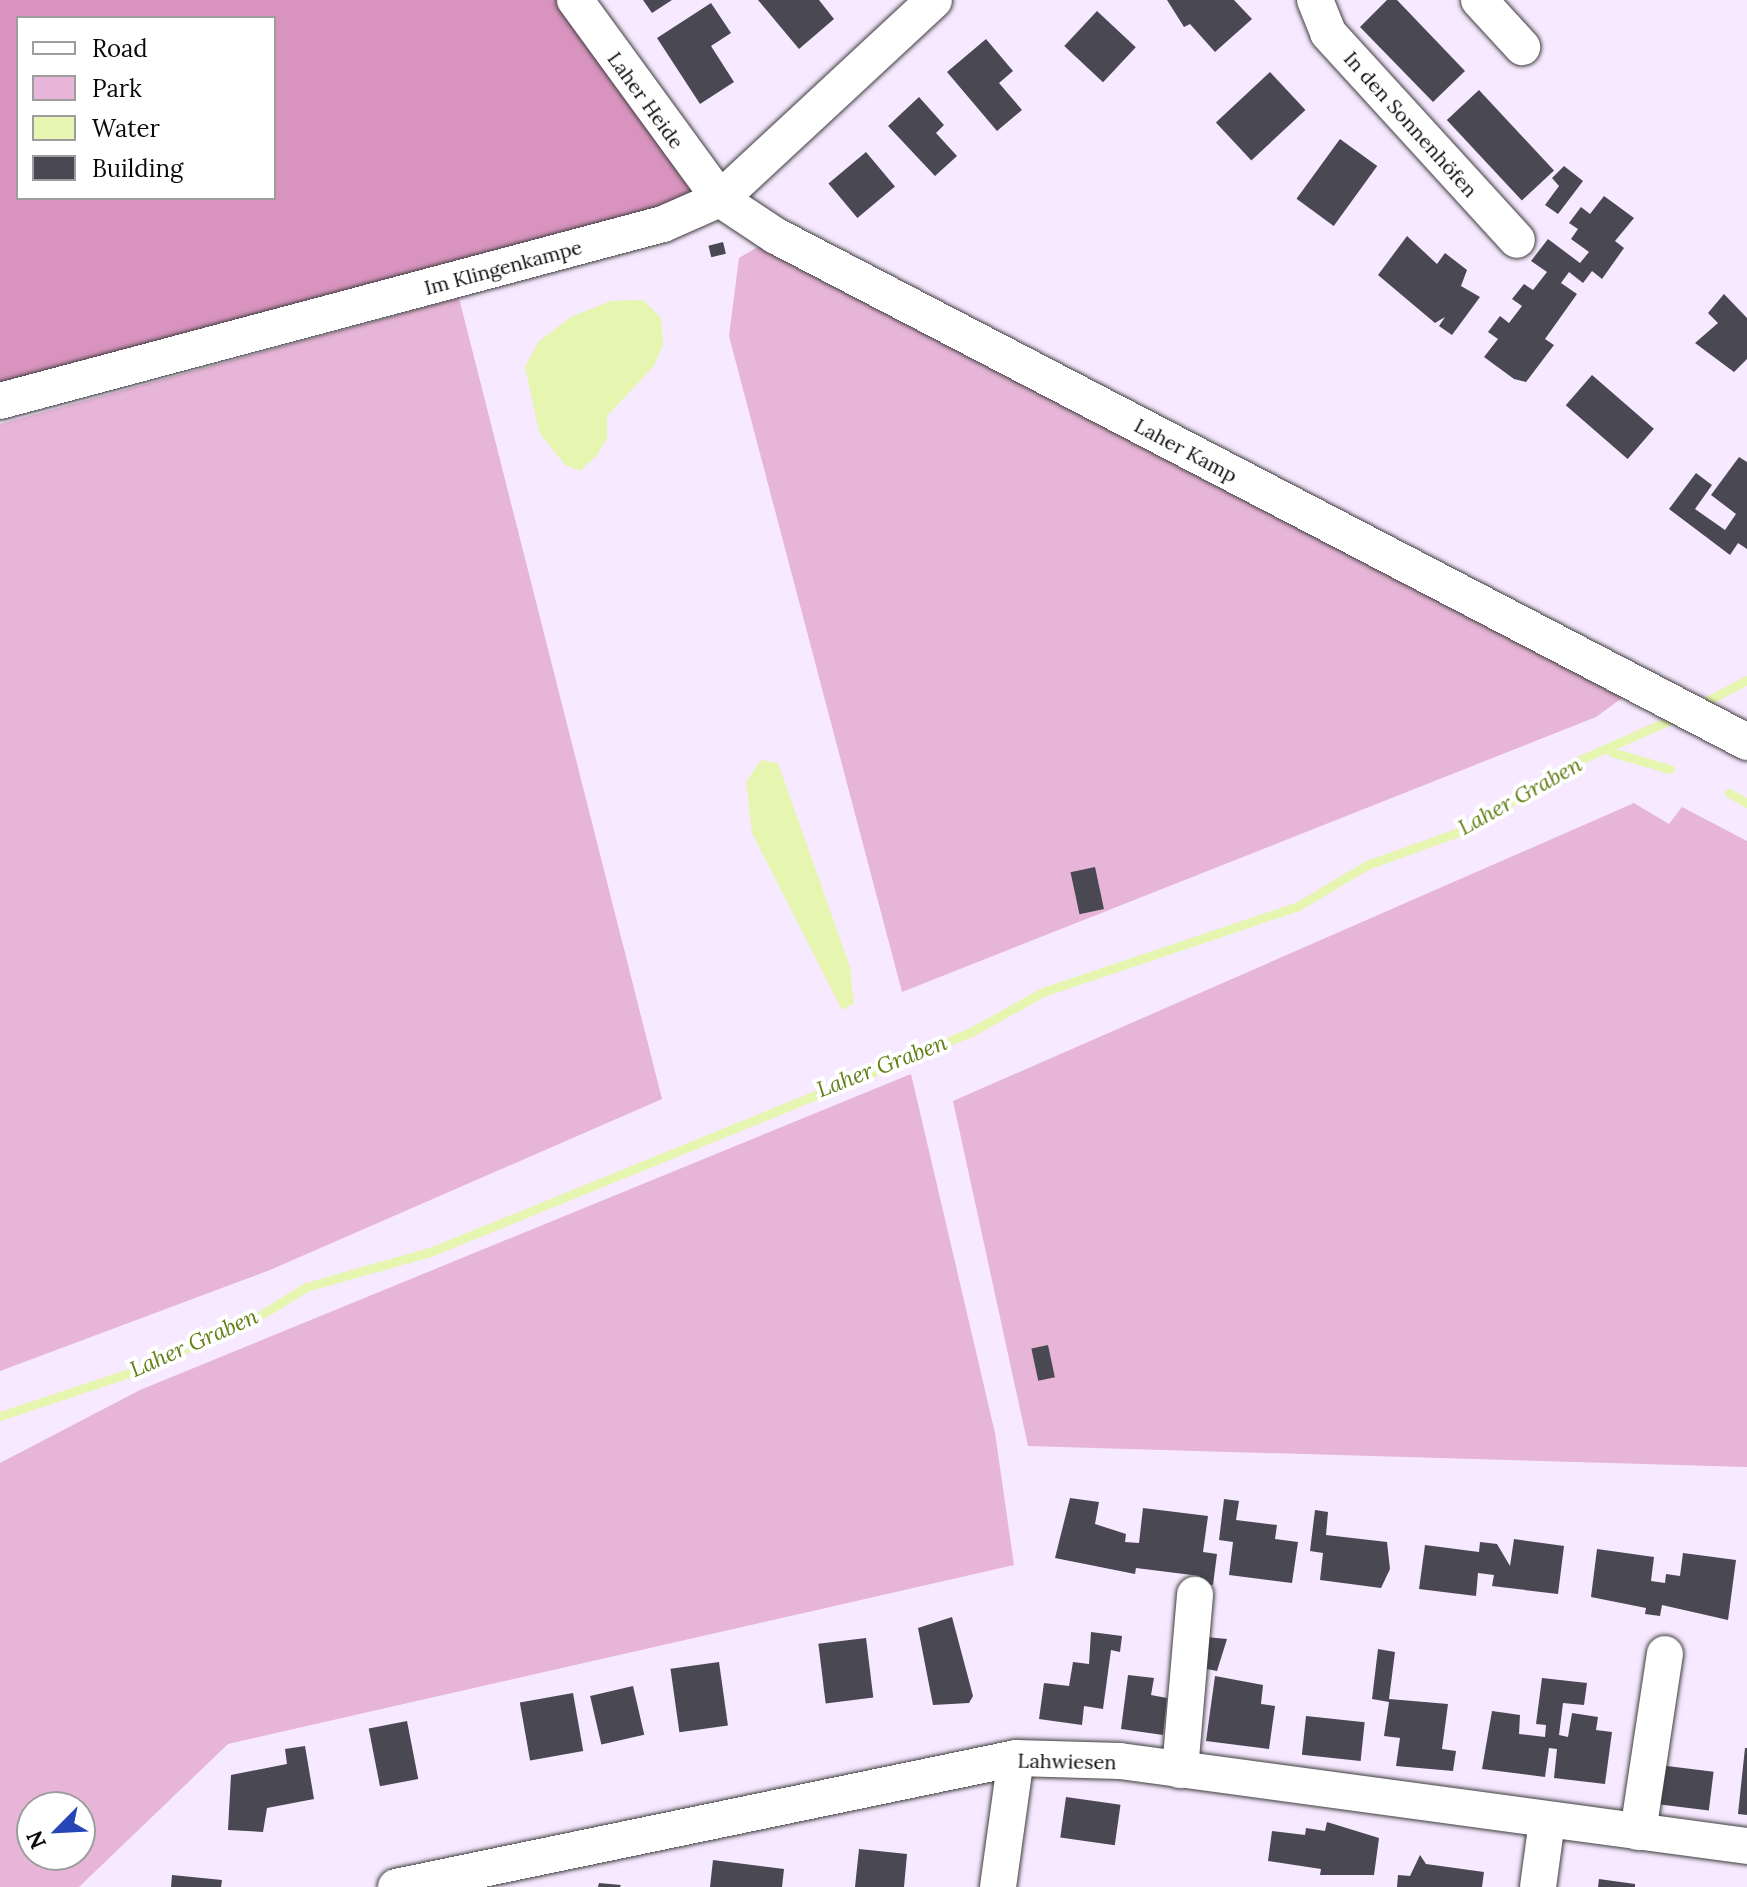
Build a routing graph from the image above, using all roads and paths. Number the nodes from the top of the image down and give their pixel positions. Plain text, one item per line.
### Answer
1 (575, 0) edge
2 (934, 0) edge
3 (1315, 0) edge
4 (1479, 0) edge
5 (1522, 47) dead end
6 (720, 199) junction
7 (1517, 240) dead end
8 (0, 401) edge
9 (1734, 736) edge
10 (1195, 1595) dead end
11 (1665, 1654) dead end
12 (1016, 1758) junction
13 (1180, 1770) junction
14 (1547, 1821) junction
15 (1638, 1832) junction
16 (1747, 1846) edge
17 (396, 1887) edge
18 (998, 1887) edge
19 (1538, 1887) edge

1 - 6 street, Laher Heide
2 - 6 street, Im Klingenkampe
3 - 7 street, In den Sonnenhöfen
4 - 5 street
6 - 8 street, Im Klingenkampe
6 - 9 street, Laher Kamp
10 - 13 street
11 - 15 street
12 - 13 street, Lahwiesen
12 - 17 street, Lahwiesen
12 - 18 street
13 - 14 street, Lahwiesen
14 - 15 street, Lahwiesen
14 - 19 street
15 - 16 street, Lahwiesen

